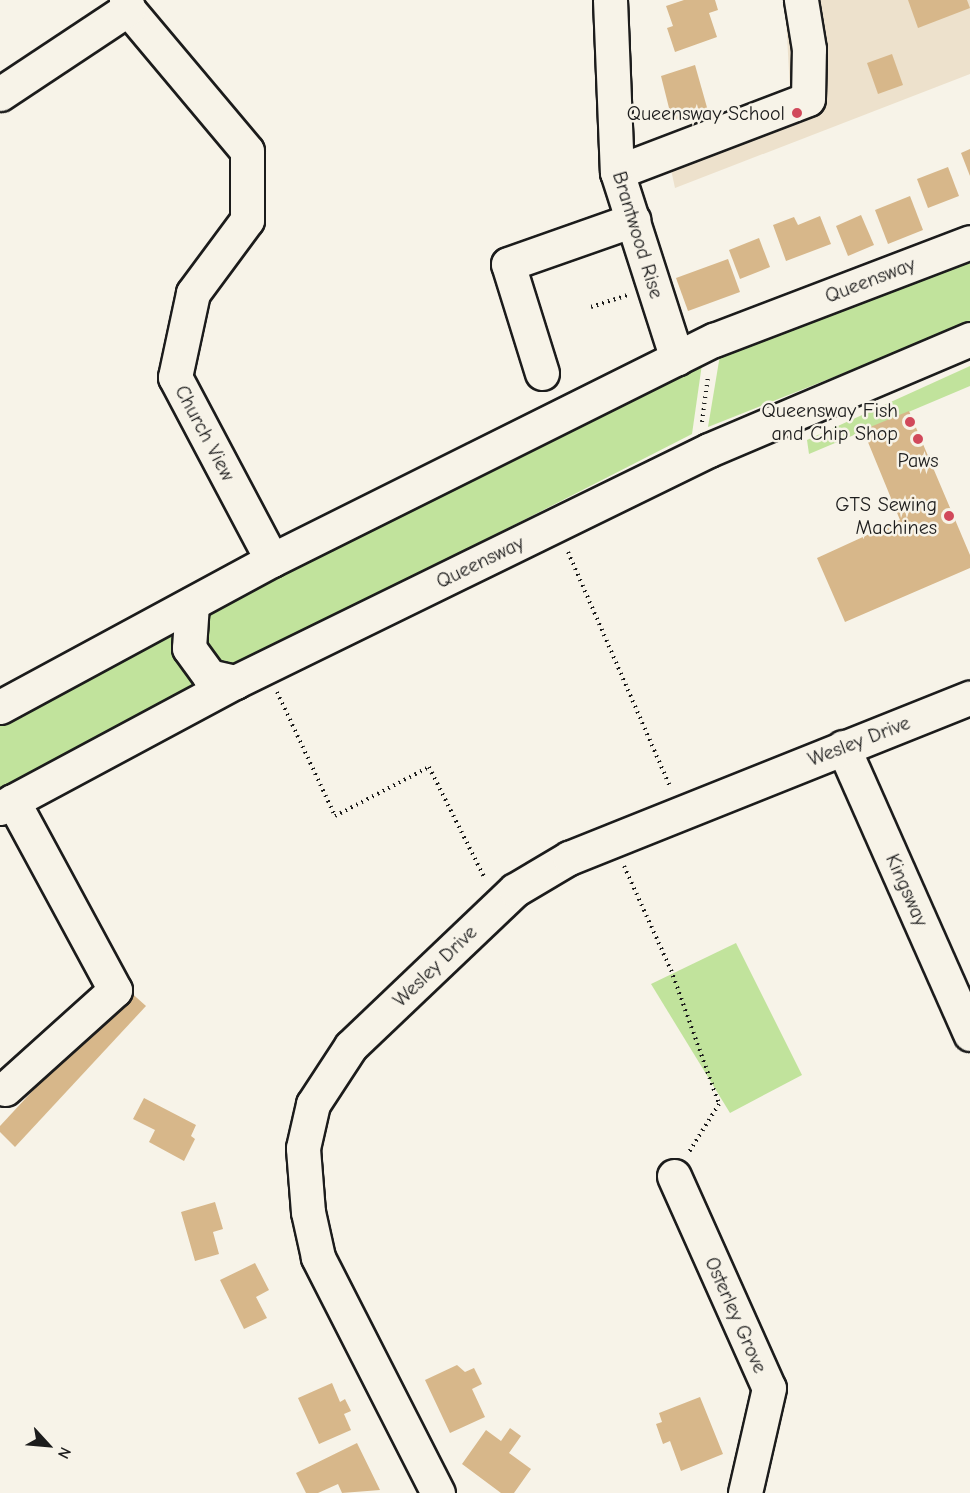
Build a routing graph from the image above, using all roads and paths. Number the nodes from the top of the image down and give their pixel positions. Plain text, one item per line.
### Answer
1 (610, 0) edge
2 (801, 0) edge
3 (127, 4) edge
4 (0, 94) edge
5 (617, 172) junction
6 (633, 220) junction
7 (970, 242) edge
8 (654, 286) junction
9 (591, 306) dead end
10 (970, 339) edge
11 (714, 340) junction
12 (677, 359) junction
13 (542, 373) dead end
14 (697, 456) junction
15 (556, 525) junction
16 (272, 560) junction
17 (192, 604) junction
18 (265, 667) junction
19 (235, 682) junction
20 (970, 698) edge
21 (0, 707) edge
22 (843, 747) junction
23 (7, 804) edge
24 (681, 813) junction
25 (612, 841) junction
26 (498, 906) junction
27 (970, 1034) edge
28 (5, 1089) dead end
29 (674, 1176) joint
30 (438, 1493) edge
31 (745, 1493) edge

1 - 5 street, Brantwood Rise
2 - 5 street
3 - 4 street
3 - 16 street, Church View
5 - 6 street, Brantwood Rise
6 - 8 street, Brantwood Rise
6 - 13 street
7 - 11 street, Queensway
8 - 9 path
8 - 12 street, Brantwood Rise
10 - 14 street, Queensway
11 - 12 street, Queensway
11 - 14 path
12 - 16 street, Queensway
14 - 15 street, Queensway
15 - 18 street, Queensway
15 - 24 path
16 - 17 street, Queensway
17 - 19 street
17 - 21 street, Queensway
18 - 19 street, Queensway
18 - 26 path
19 - 23 street, Queensway
20 - 22 street, Wesley Drive
22 - 24 street, Wesley Drive
22 - 27 street, Kingsway
23 - 28 street
24 - 25 street, Wesley Drive
25 - 26 street, Wesley Drive
25 - 29 path
26 - 30 street, Wesley Drive
29 - 31 street, Osterley Grove

